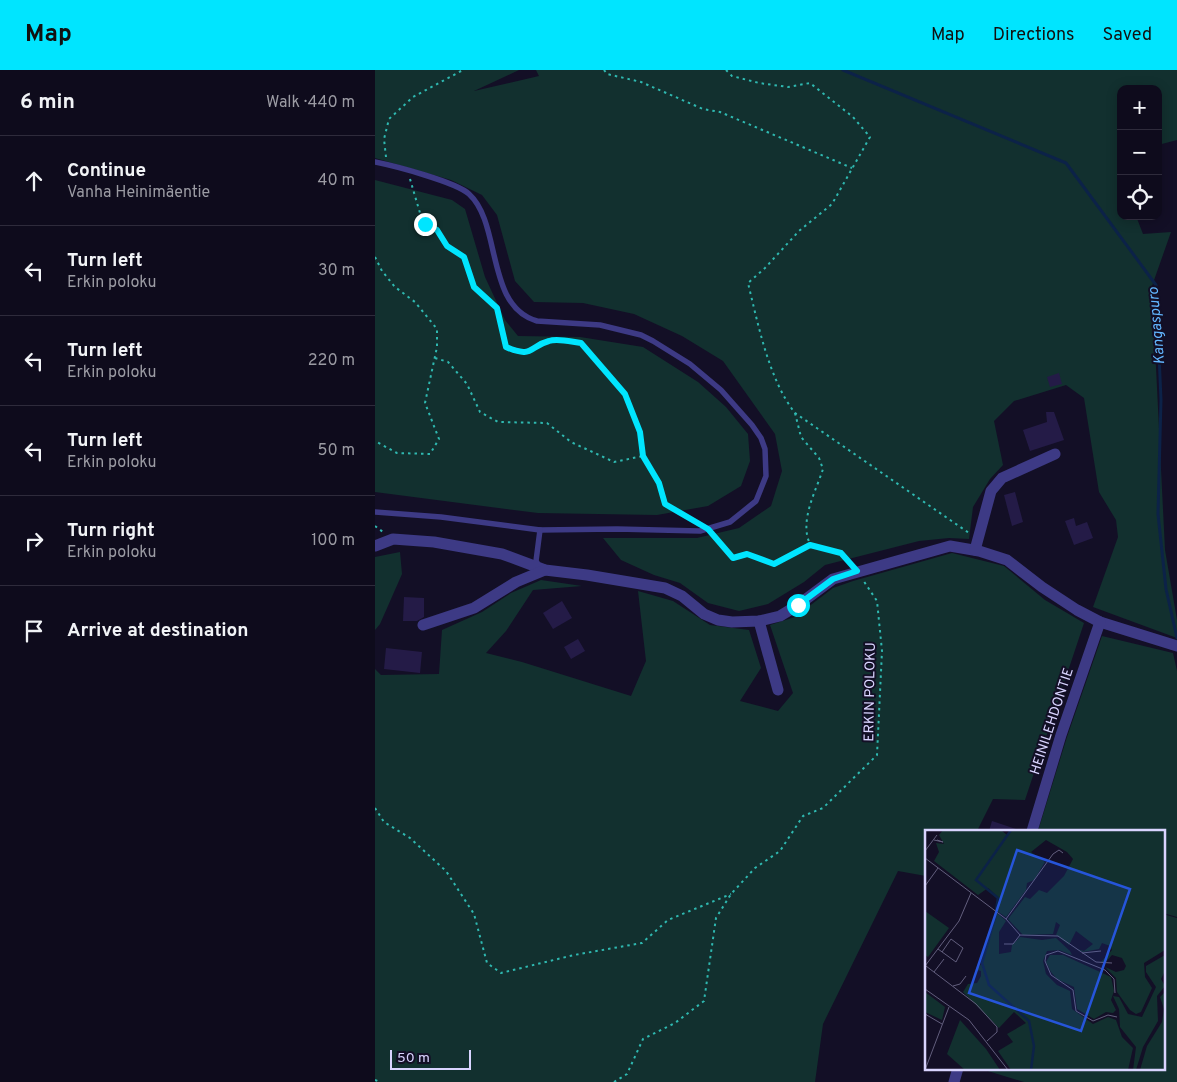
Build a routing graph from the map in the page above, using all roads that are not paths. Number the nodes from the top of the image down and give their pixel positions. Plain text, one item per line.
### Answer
1 (375, 162) edge
2 (1055, 454) dead end
3 (375, 512) edge
4 (540, 530) junction
5 (976, 544) junction
6 (375, 546) edge
7 (542, 569) junction
8 (759, 621) junction
9 (1100, 622) junction
10 (423, 625) dead end
11 (1177, 646) edge
12 (778, 690) dead end
13 (1032, 830) edge

1 - 4 lane
2 - 5 street
3 - 4 lane
4 - 7 lane
5 - 8 street
5 - 9 street
6 - 7 street
7 - 8 street
7 - 10 street
8 - 12 street
9 - 11 street
9 - 13 street, HEINILEHDONTIE

